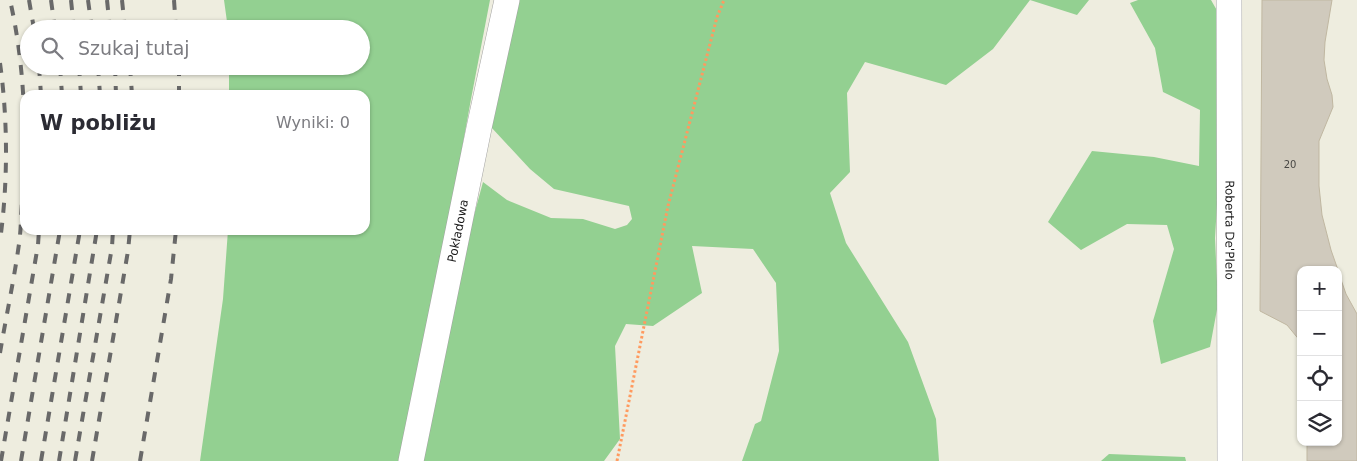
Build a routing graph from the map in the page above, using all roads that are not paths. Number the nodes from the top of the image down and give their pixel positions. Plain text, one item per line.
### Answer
1 (507, 0) edge
2 (1229, 0) edge
3 (412, 461) edge
4 (1230, 461) edge

1 - 3 street, Pokładowa
2 - 4 street, Roberta De'Plelo

